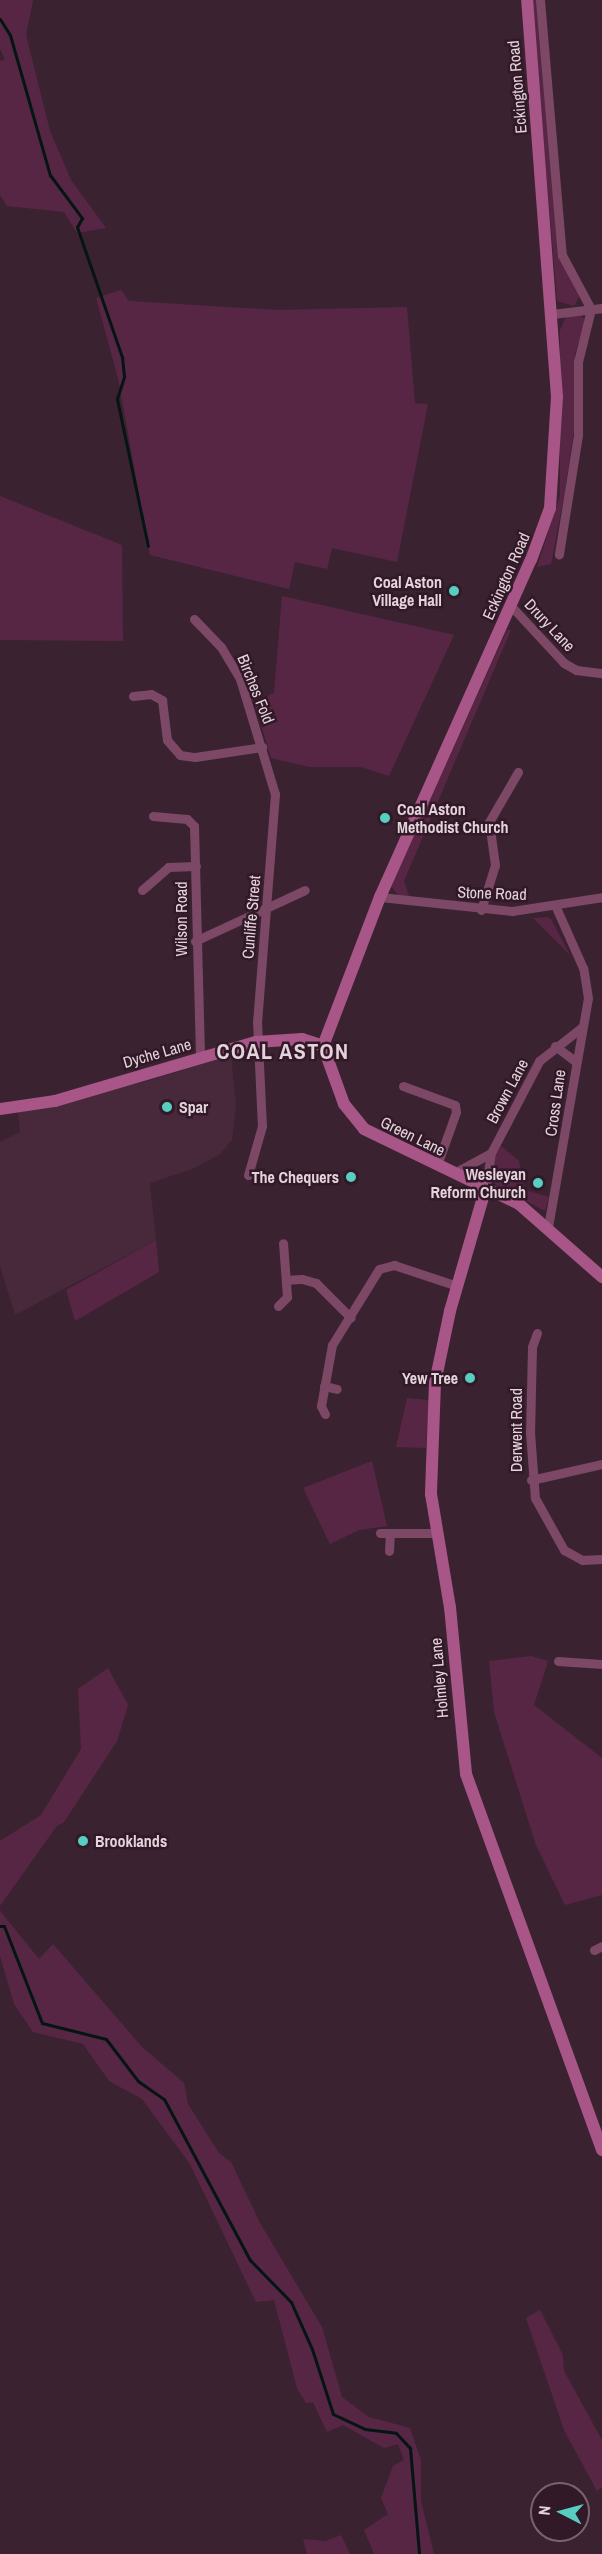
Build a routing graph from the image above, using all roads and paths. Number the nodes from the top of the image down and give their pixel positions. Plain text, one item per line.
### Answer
1 (526, 0) edge
2 (540, 0) edge
3 (602, 308) edge
4 (591, 309) junction
5 (552, 314) junction
6 (559, 554) dead end
7 (511, 606) junction
8 (194, 619) dead end
9 (602, 673) edge
10 (133, 696) dead end
11 (262, 747) junction
12 (518, 772) dead end
13 (275, 794) joint
14 (153, 816) dead end
15 (195, 866) junction
16 (142, 890) dead end
17 (305, 890) dead end
18 (602, 894) edge
19 (381, 897) junction
20 (555, 905) junction
21 (267, 908) junction
22 (481, 910) junction
23 (195, 941) junction
24 (582, 1027) junction
25 (256, 1042) junction
26 (323, 1046) junction
27 (555, 1046) junction
28 (200, 1058) junction
29 (576, 1062) junction
30 (404, 1086) dead end
31 (0, 1108) edge
32 (491, 1154) junction
33 (437, 1166) junction
34 (454, 1173) junction
35 (248, 1175) dead end
36 (486, 1187) junction
37 (548, 1227) junction
38 (283, 1243) dead end
39 (602, 1277) edge
40 (286, 1280) junction
41 (457, 1286) junction
42 (278, 1306) dead end
43 (351, 1318) junction
44 (537, 1333) dead end
45 (324, 1386) junction
46 (337, 1389) dead end
47 (325, 1414) dead end
48 (602, 1464) edge
49 (531, 1480) junction
50 (380, 1533) dead end
51 (438, 1533) junction
52 (390, 1534) junction
53 (389, 1551) dead end
54 (602, 1559) edge
55 (558, 1662) dead end
56 (602, 1664) edge
57 (602, 2150) edge

1 - 5 main road, Eckington Road
2 - 4 street, Eckington Road
3 - 4 street
4 - 5 street
4 - 6 street
5 - 7 main road, Eckington Road
7 - 9 street, Drury Lane
7 - 19 main road, Eckington Road
8 - 11 street, Birches Fold
10 - 11 street, Birches Fold
11 - 13 street, Birches Fold
12 - 22 street
13 - 21 street, Cunliffe Street
14 - 15 street, Wilson Road
15 - 16 street
15 - 23 street, Wilson Road
17 - 21 street
18 - 20 street, Stone Road
19 - 22 street, Stone Road
19 - 26 main road, Eckington Road
20 - 22 street, Stone Road
20 - 24 street, Cross Lane
21 - 23 street
21 - 25 street, Cunliffe Street
23 - 28 street, Wilson Road
24 - 27 street, Brown Lane
24 - 29 street, Cross Lane
25 - 26 main road, Dyche Lane
25 - 28 main road, Dyche Lane
25 - 35 street, Cunliffe Street
26 - 33 main road, Green Lane
27 - 29 street
27 - 32 street, Brown Lane
28 - 31 main road, Dyche Lane
29 - 37 street, Cross Lane
30 - 33 street
32 - 34 street
32 - 36 street, Brown Lane
33 - 34 main road, Green Lane
34 - 36 main road, Green Lane
36 - 37 main road, Green Lane
36 - 41 main road, Holmley Lane
37 - 39 main road, Green Lane
38 - 40 street
40 - 42 street
40 - 43 street
41 - 43 street
41 - 51 main road, Holmley Lane
43 - 45 street
44 - 49 street, Derwent Road
45 - 46 street
45 - 47 street
48 - 49 street
49 - 54 street, Derwent Road
50 - 52 street
51 - 52 street
51 - 57 main road, Holmley Lane
52 - 53 street
55 - 56 street

